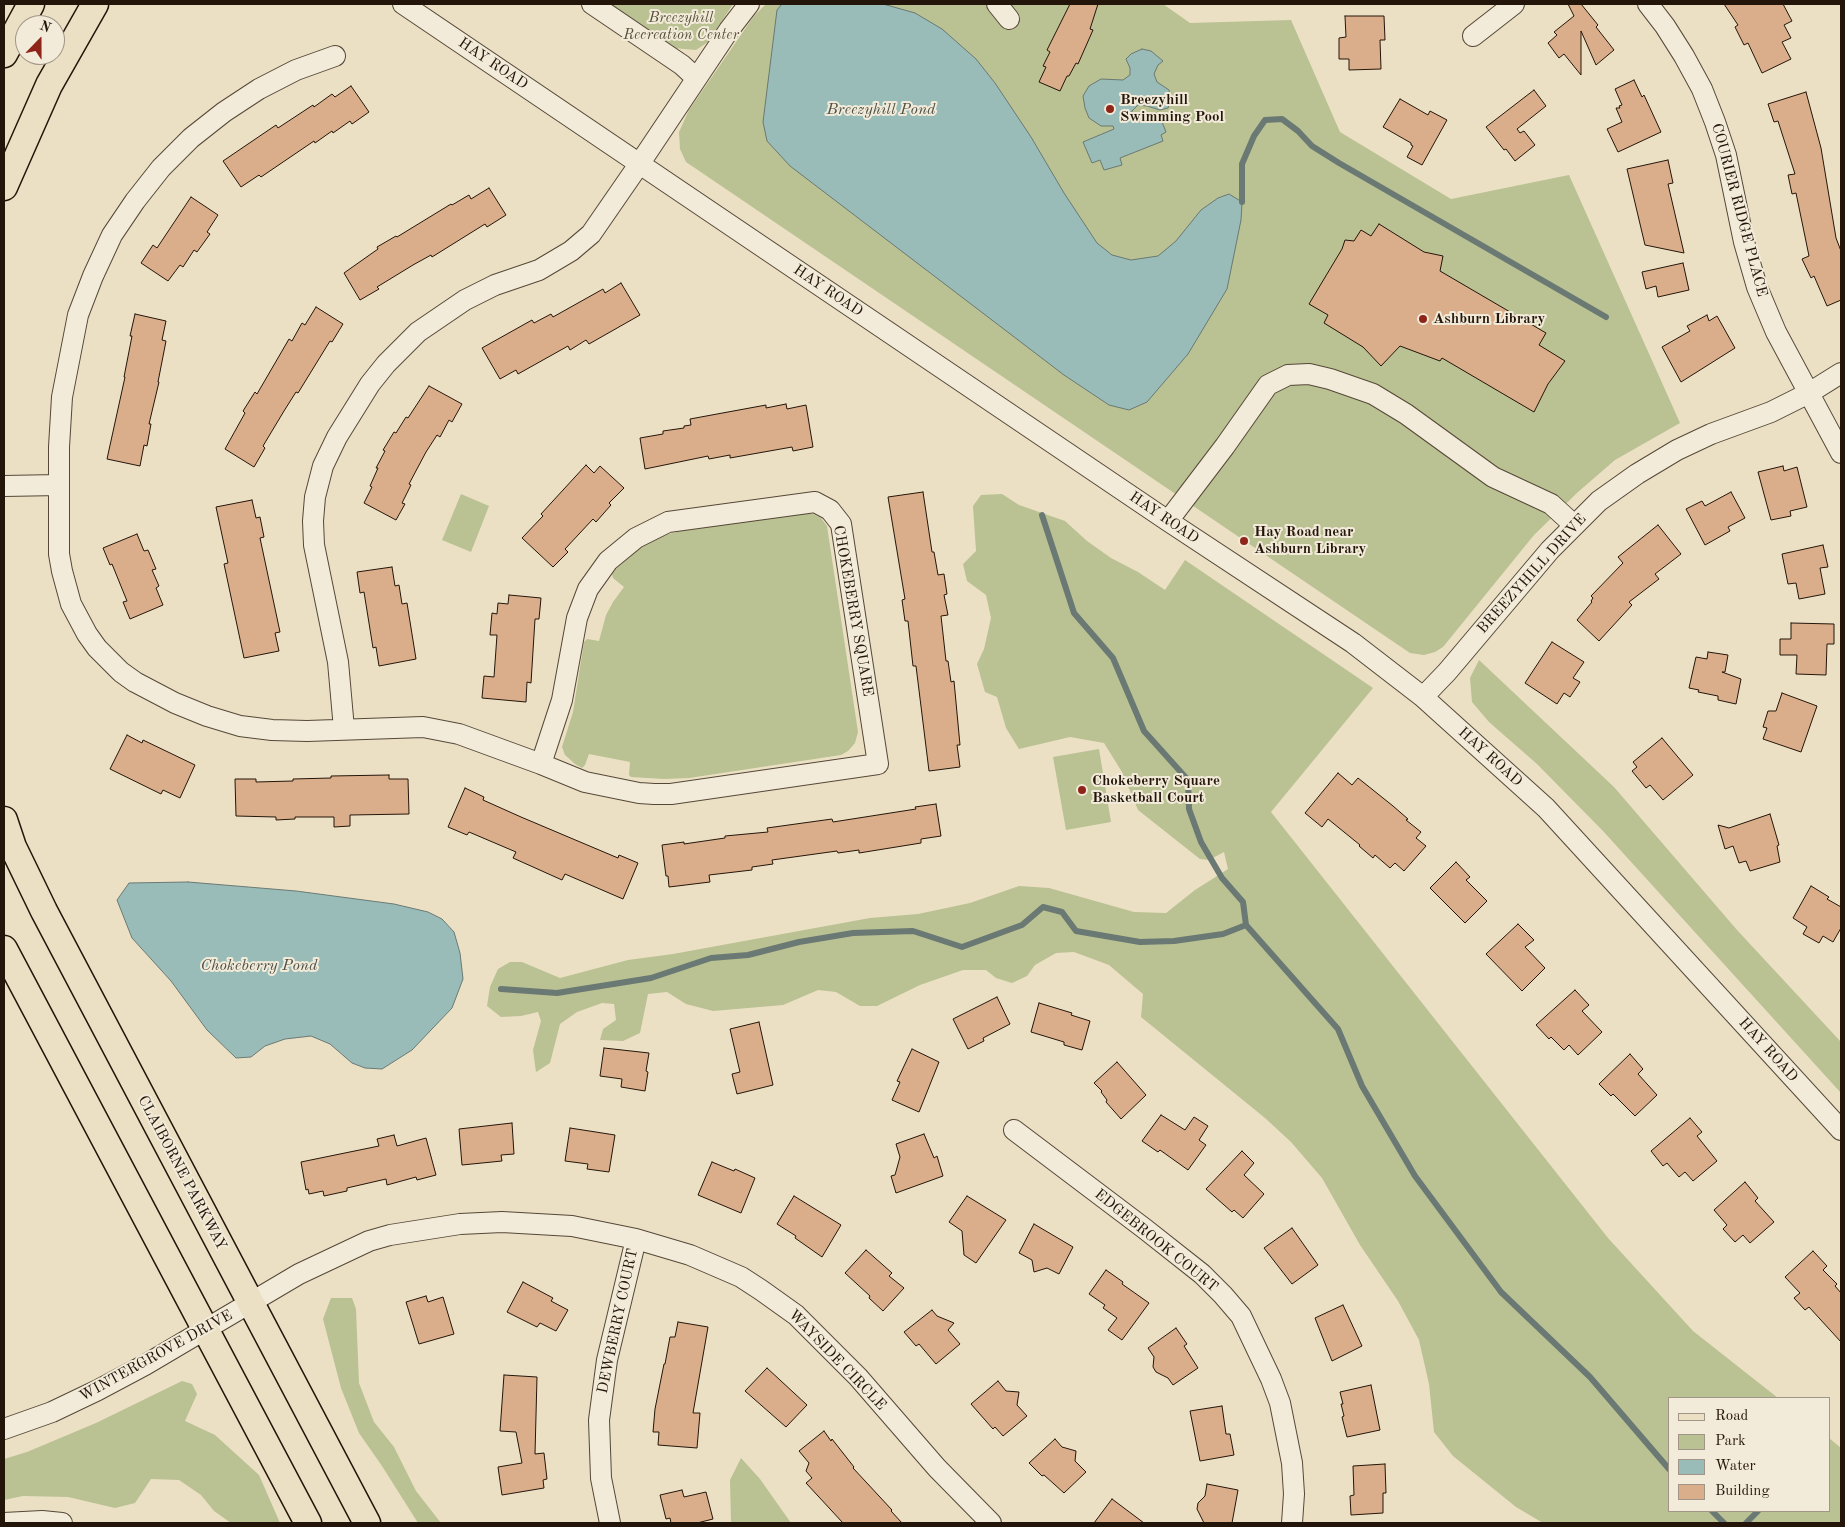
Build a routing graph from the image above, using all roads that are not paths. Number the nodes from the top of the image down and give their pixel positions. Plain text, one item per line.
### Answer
1 (31, 4) edge
2 (95, 4) edge
3 (403, 4) edge
4 (592, 4) edge
5 (749, 4) edge
6 (1514, 4) edge
7 (1648, 4) edge
8 (1473, 36) dead end
9 (4, 54) edge
10 (336, 56) dead end
11 (696, 78) junction
12 (640, 163) junction
13 (4, 187) edge
14 (1841, 373) edge
15 (1809, 393) junction
16 (1841, 453) edge
17 (4, 486) edge
18 (59, 486) junction
19 (1168, 521) junction
20 (1574, 524) junction
21 (1423, 697) junction
22 (344, 729) junction
23 (541, 764) junction
24 (4, 820) edge
25 (4, 949) edge
26 (1014, 1130) dead end
27 (1841, 1130) edge
28 (636, 1238) junction
29 (251, 1303) junction
30 (205, 1329) junction
31 (4, 1429) edge
32 (4, 1523) edge
33 (62, 1523) edge
34 (308, 1523) edge
35 (367, 1523) edge
36 (610, 1523) edge
37 (990, 1523) edge
38 (1292, 1523) edge

1 - 9 main road
2 - 13 main road
3 - 12 street, HAY ROAD
4 - 11 street
5 - 11 street
6 - 8 street
7 - 15 street, COURIER RIDGE PLACE
10 - 18 street, CHOKEBERRY SQUARE
11 - 12 street
12 - 19 street, HAY ROAD
12 - 22 street
14 - 15 street, BREEZYHILL DRIVE
15 - 16 street, COURIER RIDGE PLACE
15 - 20 street, BREEZYHILL DRIVE
17 - 18 street
18 - 22 street, CHOKEBERRY SQUARE
19 - 20 street
19 - 21 street, HAY ROAD
20 - 21 street, BREEZYHILL DRIVE
21 - 27 street, HAY ROAD
22 - 23 street, CHOKEBERRY SQUARE
23 - 23 street, CHOKEBERRY SQUARE
24 - 29 main road, CLAIBORNE PARKWAY
25 - 30 main road
26 - 38 street, EDGEBROOK COURT
28 - 29 street, WAYSIDE CIRCLE
28 - 36 street, DEWBERRY COURT
28 - 37 street, WAYSIDE CIRCLE
29 - 30 street, WINTERGROVE DRIVE
29 - 35 main road, CLAIBORNE PARKWAY
30 - 31 street, WINTERGROVE DRIVE
30 - 34 main road
32 - 33 street

